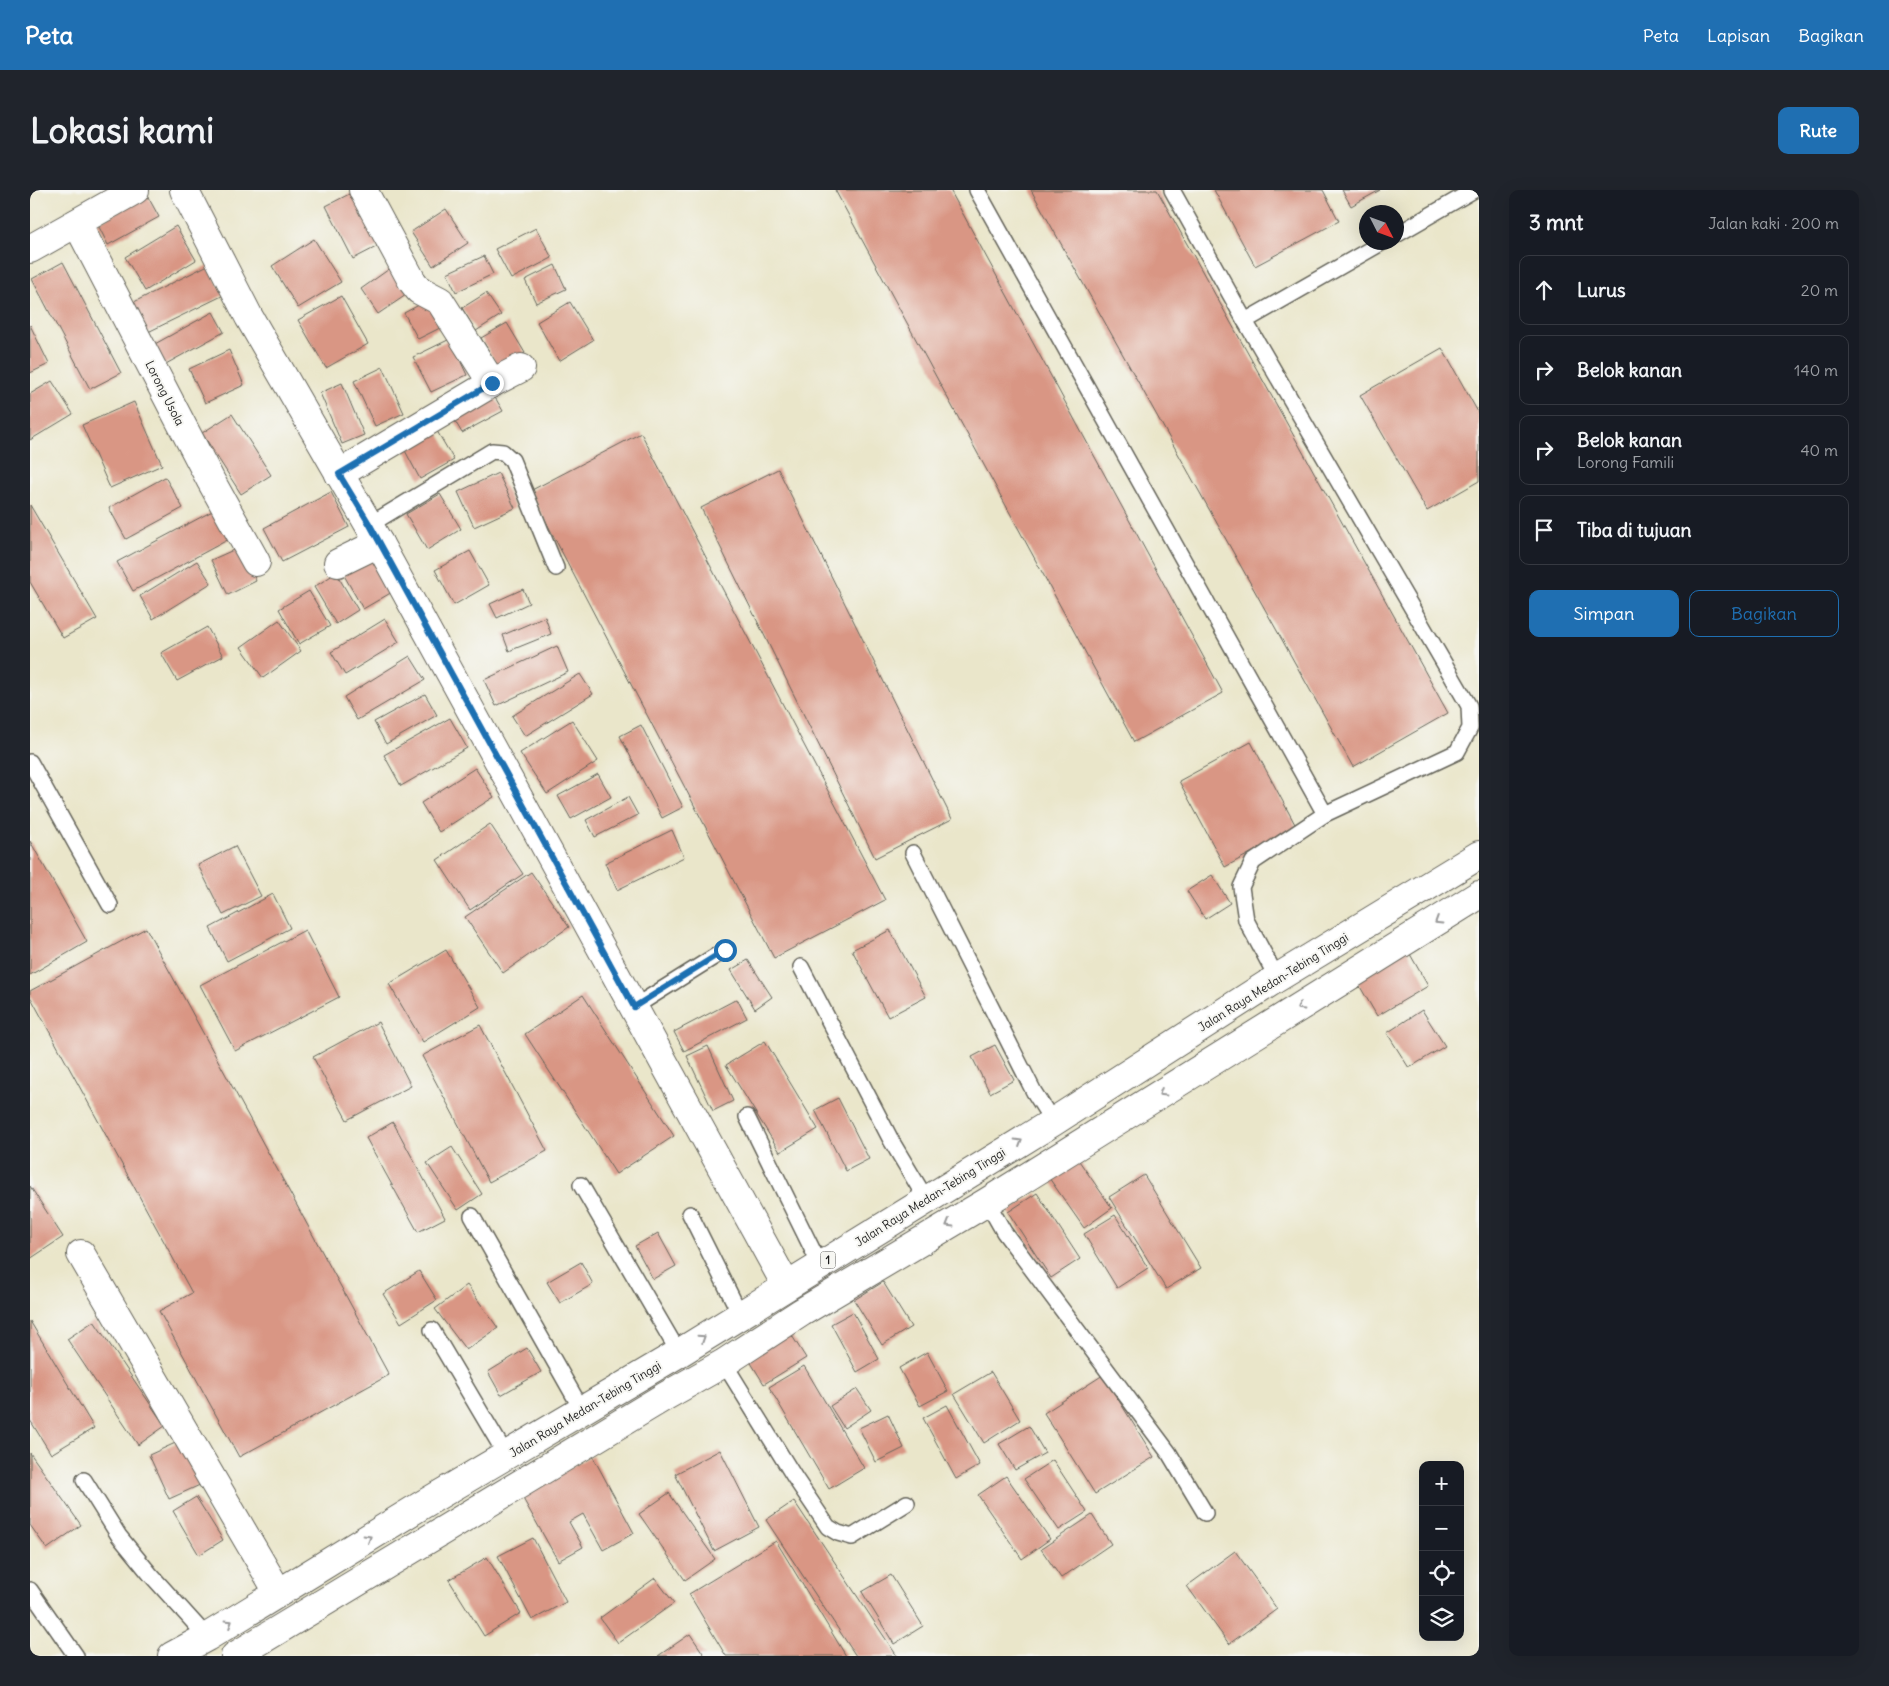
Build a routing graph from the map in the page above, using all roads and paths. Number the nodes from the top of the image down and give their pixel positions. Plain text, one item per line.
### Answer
1 (135, 190) edge
2 (184, 190) edge
3 (363, 190) edge
4 (977, 190) edge
5 (1172, 190) edge
6 (1474, 190) edge
7 (77, 223) junction
8 (1404, 230) edge
9 (30, 249) edge
10 (1369, 250) edge
11 (1245, 321) junction
12 (521, 368) dead end
13 (492, 383) junction
14 (339, 474) junction
15 (374, 534) junction
16 (256, 562) dead end
17 (338, 563) dead end
18 (556, 568) dead end
19 (30, 762) edge
20 (1325, 814) junction
21 (913, 853) dead end
22 (1479, 855) edge
23 (1479, 895) edge
24 (110, 906) dead end
25 (725, 950) dead end
26 (801, 967) dead end
27 (1278, 978) junction
28 (634, 1007) junction
29 (747, 1117) dead end
30 (1053, 1122) junction
31 (581, 1185) dead end
32 (926, 1199) junction
33 (987, 1202) junction
34 (690, 1214) dead end
35 (472, 1216) dead end
36 (81, 1254) dead end
37 (820, 1265) junction
38 (786, 1285) junction
39 (740, 1314) junction
40 (432, 1330) dead end
41 (679, 1353) junction
42 (724, 1363) junction
43 (582, 1410) junction
44 (506, 1455) junction
45 (84, 1480) dead end
46 (907, 1503) dead end
47 (1205, 1513) dead end
48 (30, 1590) edge
49 (278, 1592) junction
50 (207, 1637) junction
51 (76, 1656) edge
52 (172, 1656) edge
53 (235, 1656) edge

1 - 7 main road
2 - 14 main road
3 - 13 main road
4 - 20 lane
5 - 11 lane
6 - 8 lane
7 - 9 main road
7 - 16 main road, Lorong Usola
10 - 11 lane
11 - 20 lane
12 - 13 main road
13 - 14 main road
14 - 15 main road
15 - 17 main road
15 - 18 lane
15 - 28 main road
19 - 24 lane
20 - 27 lane
21 - 30 lane
22 - 27 main road, Jalan Raya Medan-Tebing Tinggi / 1
23 -> 33 main road
25 - 28 lane
26 - 32 lane
27 - 30 main road, Jalan Raya Medan-Tebing Tinggi / 1
28 - 38 main road
29 - 37 lane
32 -> 30 main road, Jalan Raya Medan-Tebing Tinggi / 1
31 - 41 lane
32 - 37 main road, Jalan Raya Medan-Tebing Tinggi / 1
33 -> 42 main road
33 - 47 lane
34 - 39 lane
35 - 43 lane
36 - 49 main road
37 - 38 main road, Jalan Raya Medan-Tebing Tinggi / 1
38 - 39 main road, Jalan Raya Medan-Tebing Tinggi / 1
41 -> 39 main road, Jalan Raya Medan-Tebing Tinggi / 1
40 - 44 lane
41 - 43 main road, Jalan Raya Medan-Tebing Tinggi / 1
42 - 46 lane
42 - 53 main road
43 - 44 main road, Jalan Raya Medan-Tebing Tinggi / 1
49 -> 44 main road, Jalan Raya Medan-Tebing Tinggi / 1
45 - 50 lane
48 - 51 lane
50 -> 49 main road, Jalan Raya Medan-Tebing Tinggi / 1
50 - 52 main road, Jalan Raya Medan-Tebing Tinggi / 1

